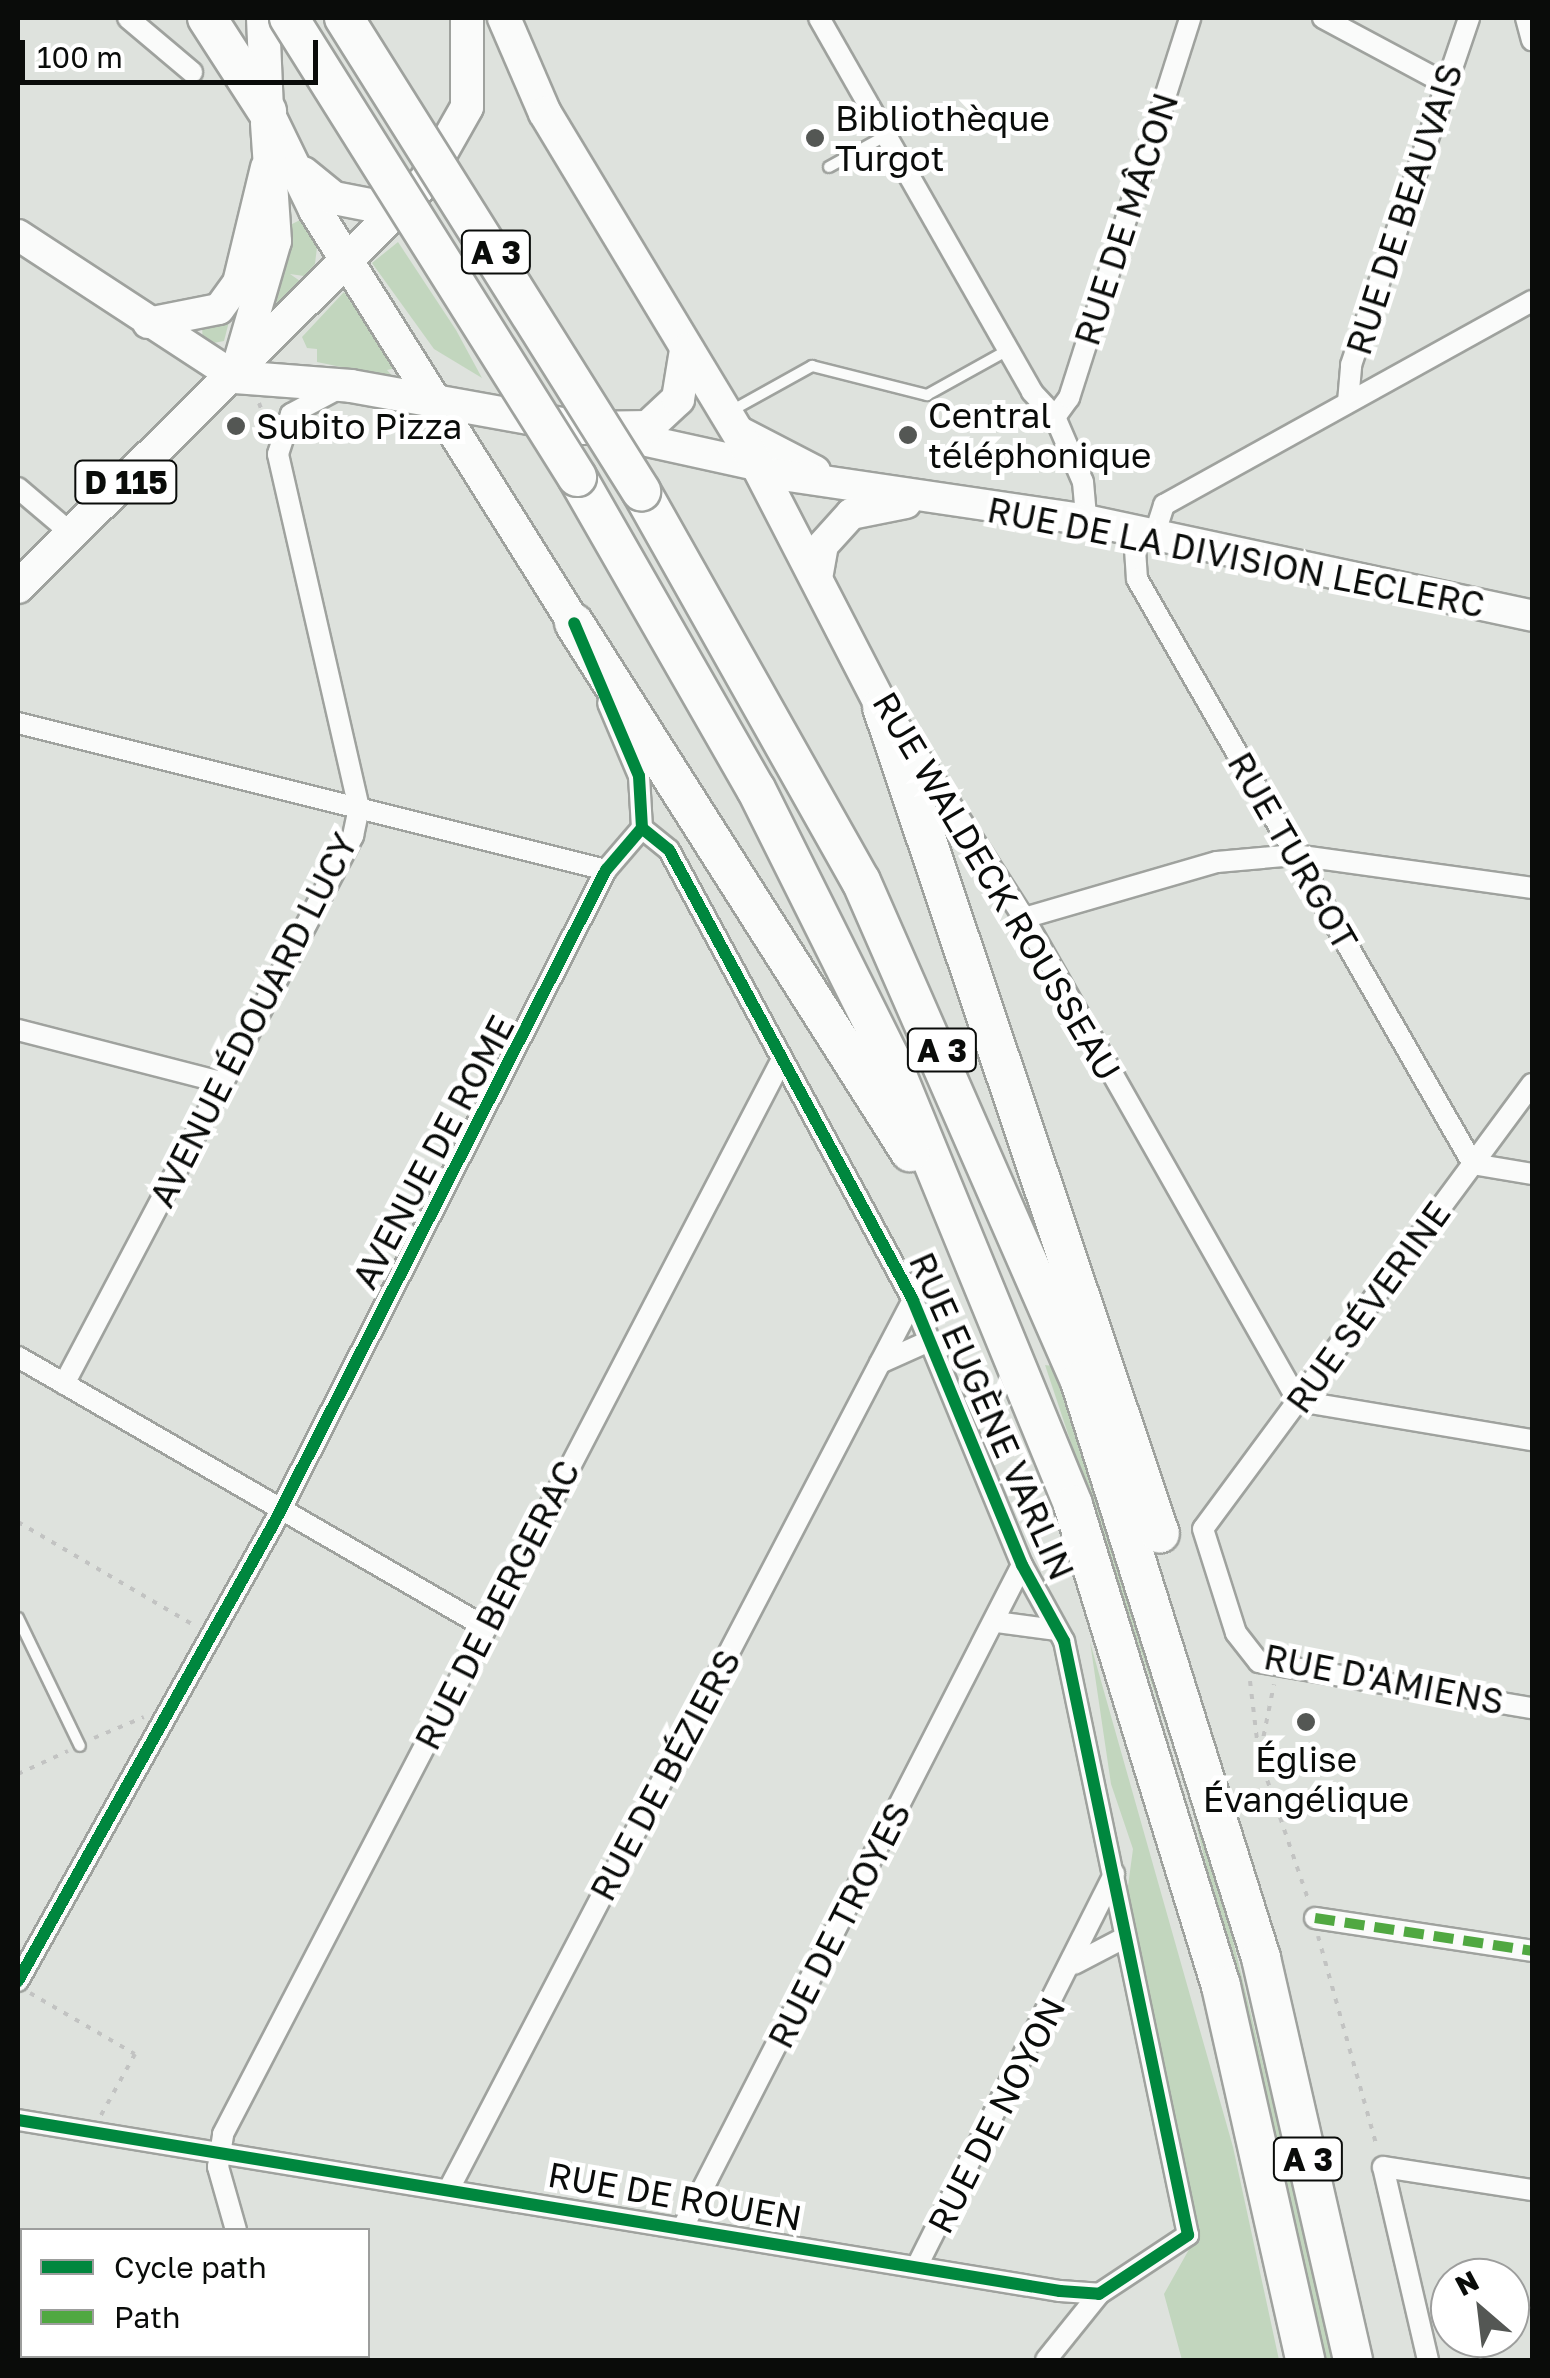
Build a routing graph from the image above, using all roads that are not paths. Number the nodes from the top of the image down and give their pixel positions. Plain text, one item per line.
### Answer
1 (128, 18) edge
2 (206, 18) edge
3 (263, 18) edge
4 (289, 18) edge
5 (344, 18) edge
6 (468, 18) edge
7 (504, 18) edge
8 (818, 18) edge
9 (1190, 18) edge
10 (1323, 18) edge
11 (1469, 18) edge
12 (1526, 18) edge
13 (1532, 40) edge
14 (192, 72) dead end
15 (1446, 84) junction
16 (267, 111) junction
17 (545, 113) junction
18 (886, 136) junction
19 (282, 163) junction
20 (834, 168) dead end
21 (424, 183) junction
22 (18, 234) edge
23 (352, 262) junction
24 (1532, 300) edge
25 (148, 323) junction
26 (686, 350) junction
27 (1008, 350) junction
28 (235, 377) junction
29 (351, 386) junction
30 (1348, 402) junction
31 (446, 407) junction
32 (1055, 417) junction
33 (732, 422) junction
34 (584, 428) junction
35 (767, 469) junction
36 (835, 482) junction
37 (18, 488) edge
38 (498, 496) junction
39 (939, 499) junction
40 (1086, 520) junction
41 (72, 534) junction
42 (1144, 536) junction
43 (818, 573) junction
44 (18, 587) edge
45 (1532, 616) edge
46 (574, 622) junction
47 (882, 708) junction
48 (18, 723) edge
49 (359, 808) junction
50 (642, 828) junction
51 (1295, 855) junction
52 (606, 870) junction
53 (1532, 888) edge
54 (1024, 918) junction
55 (18, 1030) edge
56 (781, 1061) junction
57 (220, 1082) junction
58 (1532, 1084) edge
59 (1473, 1164) junction
60 (1532, 1174) edge
61 (943, 1179) junction
62 (913, 1300) junction
63 (929, 1341) junction
64 (18, 1357) edge
65 (880, 1363) junction
66 (64, 1384) junction
67 (1298, 1401) junction
68 (1532, 1440) edge
69 (281, 1509) junction
70 (1204, 1529) joint
71 (1022, 1564) junction
72 (18, 1618) edge
73 (996, 1622) junction
74 (485, 1627) junction
75 (1056, 1630) junction
76 (1169, 1643) junction
77 (1532, 1708) edge
78 (80, 1746) dead end
79 (1114, 1872) junction
80 (1315, 1918) dead end
81 (1120, 1940) junction
82 (1532, 1951) edge
83 (1074, 1964) junction
84 (18, 1984) edge
85 (18, 2120) edge
86 (218, 2151) junction
87 (450, 2188) junction
88 (1532, 2190) edge
89 (236, 2228) edge
90 (682, 2229) junction
91 (917, 2266) junction
92 (1099, 2294) junction
93 (1046, 2360) edge
94 (1305, 2360) edge
95 (1352, 2360) edge
96 (1428, 2360) edge

1 - 14 street
2 - 16 highway
3 - 16 main road
4 - 61 highway, A 3, bridge
5 - 76 highway, A 3, bridge
6 - 17 main road, RUE WALDECK ROUSSEAU
6 - 21 main road
7 - 17 main road, RUE WALDECK ROUSSEAU
8 - 18 street
9 - 32 street, RUE DE MÂCON
10 - 15 street
11 - 15 street, RUE DE BEAUVAIS
12 - 13 street
15 - 30 street, RUE DE BEAUVAIS
16 - 19 main road, D 115
17 - 26 main road, RUE WALDECK ROUSSEAU
18 - 20 lane
18 - 27 street
19 - 21 main road
19 - 23 main road
19 - 25 street
19 - 28 main road, D 115
21 - 23 main road, D 115
22 - 25 street
23 - 28 main road, D 115
23 - 31 main road
24 - 30 street
25 - 28 street
26 - 33 main road, RUE WALDECK ROUSSEAU
26 - 34 main road, RUE DE LA DIVISION LECLERC
27 - 32 street
27 - 33 lane
28 - 29 main road, RUE DE LA DIVISION LECLERC
28 - 41 main road, D 115
29 - 31 main road, RUE DE LA DIVISION LECLERC
29 - 38 main road
29 - 49 street, AVENUE ÉDOUARD LUCY
30 - 42 street
31 - 34 main road, RUE DE LA DIVISION LECLERC
31 - 38 main road
32 - 40 street
33 - 35 main road, RUE WALDECK ROUSSEAU
33 - 36 street, RUE DE LA DIVISION LECLERC
34 - 35 street, RUE DE LA DIVISION LECLERC
35 - 36 street, RUE DE LA DIVISION LECLERC
35 - 43 main road, RUE WALDECK ROUSSEAU
36 - 39 street, RUE DE LA DIVISION LECLERC
37 - 41 street
38 - 46 main road
39 - 40 street, RUE DE LA DIVISION LECLERC
39 - 43 street, RUE DE LA DIVISION LECLERC
40 - 42 street, RUE DE LA DIVISION LECLERC
41 - 44 main road, D 115
42 - 45 street, RUE DE LA DIVISION LECLERC
42 - 51 street, RUE TURGOT
43 - 47 main road, RUE WALDECK ROUSSEAU
46 - 50 street
46 - 61 highway
47 - 54 street, RUE WALDECK ROUSSEAU
47 - 76 highway
48 - 49 street
49 - 52 street
49 - 57 street, AVENUE ÉDOUARD LUCY
50 - 52 street, AVENUE DE ROME
50 - 56 street, RUE EUGÈNE VARLIN
51 - 53 street
51 - 54 street
51 - 59 street, RUE TURGOT
52 - 69 street, AVENUE DE ROME
54 - 67 street, RUE WALDECK ROUSSEAU
55 - 57 street
56 - 62 street, RUE EUGÈNE VARLIN
56 - 74 street, RUE DE BERGERAC
57 - 66 street, AVENUE ÉDOUARD LUCY
58 - 59 street, RUE SÉVERINE
59 - 60 street
59 - 67 street, RUE SÉVERINE
61 - 94 highway, A 3
62 - 63 street, RUE EUGÈNE VARLIN
62 - 65 street, RUE DE BÉZIERS
63 - 65 street
63 - 71 street, RUE EUGÈNE VARLIN
64 - 66 street
65 - 87 street, RUE DE BÉZIERS
66 - 69 street
67 - 68 street
67 - 70 street, RUE SÉVERINE
69 - 74 street
69 - 84 street, AVENUE DE ROME
70 - 77 street, RUE D'AMIENS
71 - 73 street, RUE DE TROYES
71 - 75 street, RUE EUGÈNE VARLIN
72 - 78 lane
73 - 75 street
73 - 90 street, RUE DE TROYES
74 - 86 street, RUE DE BERGERAC
75 - 79 street, RUE EUGÈNE VARLIN
76 - 95 highway, A 3
79 - 81 street, RUE EUGÈNE VARLIN
79 - 83 street, RUE DE NOYON
80 - 82 street
81 - 83 street, RUE DE NOYON
81 - 92 street, RUE EUGÈNE VARLIN
83 - 91 street, RUE DE NOYON
85 - 86 street, RUE DE ROUEN
86 - 87 street, RUE DE ROUEN
86 - 89 street
87 - 90 street, RUE DE ROUEN
88 - 96 street
90 - 91 street, RUE DE ROUEN
91 - 92 street, RUE DE ROUEN
92 - 93 street

